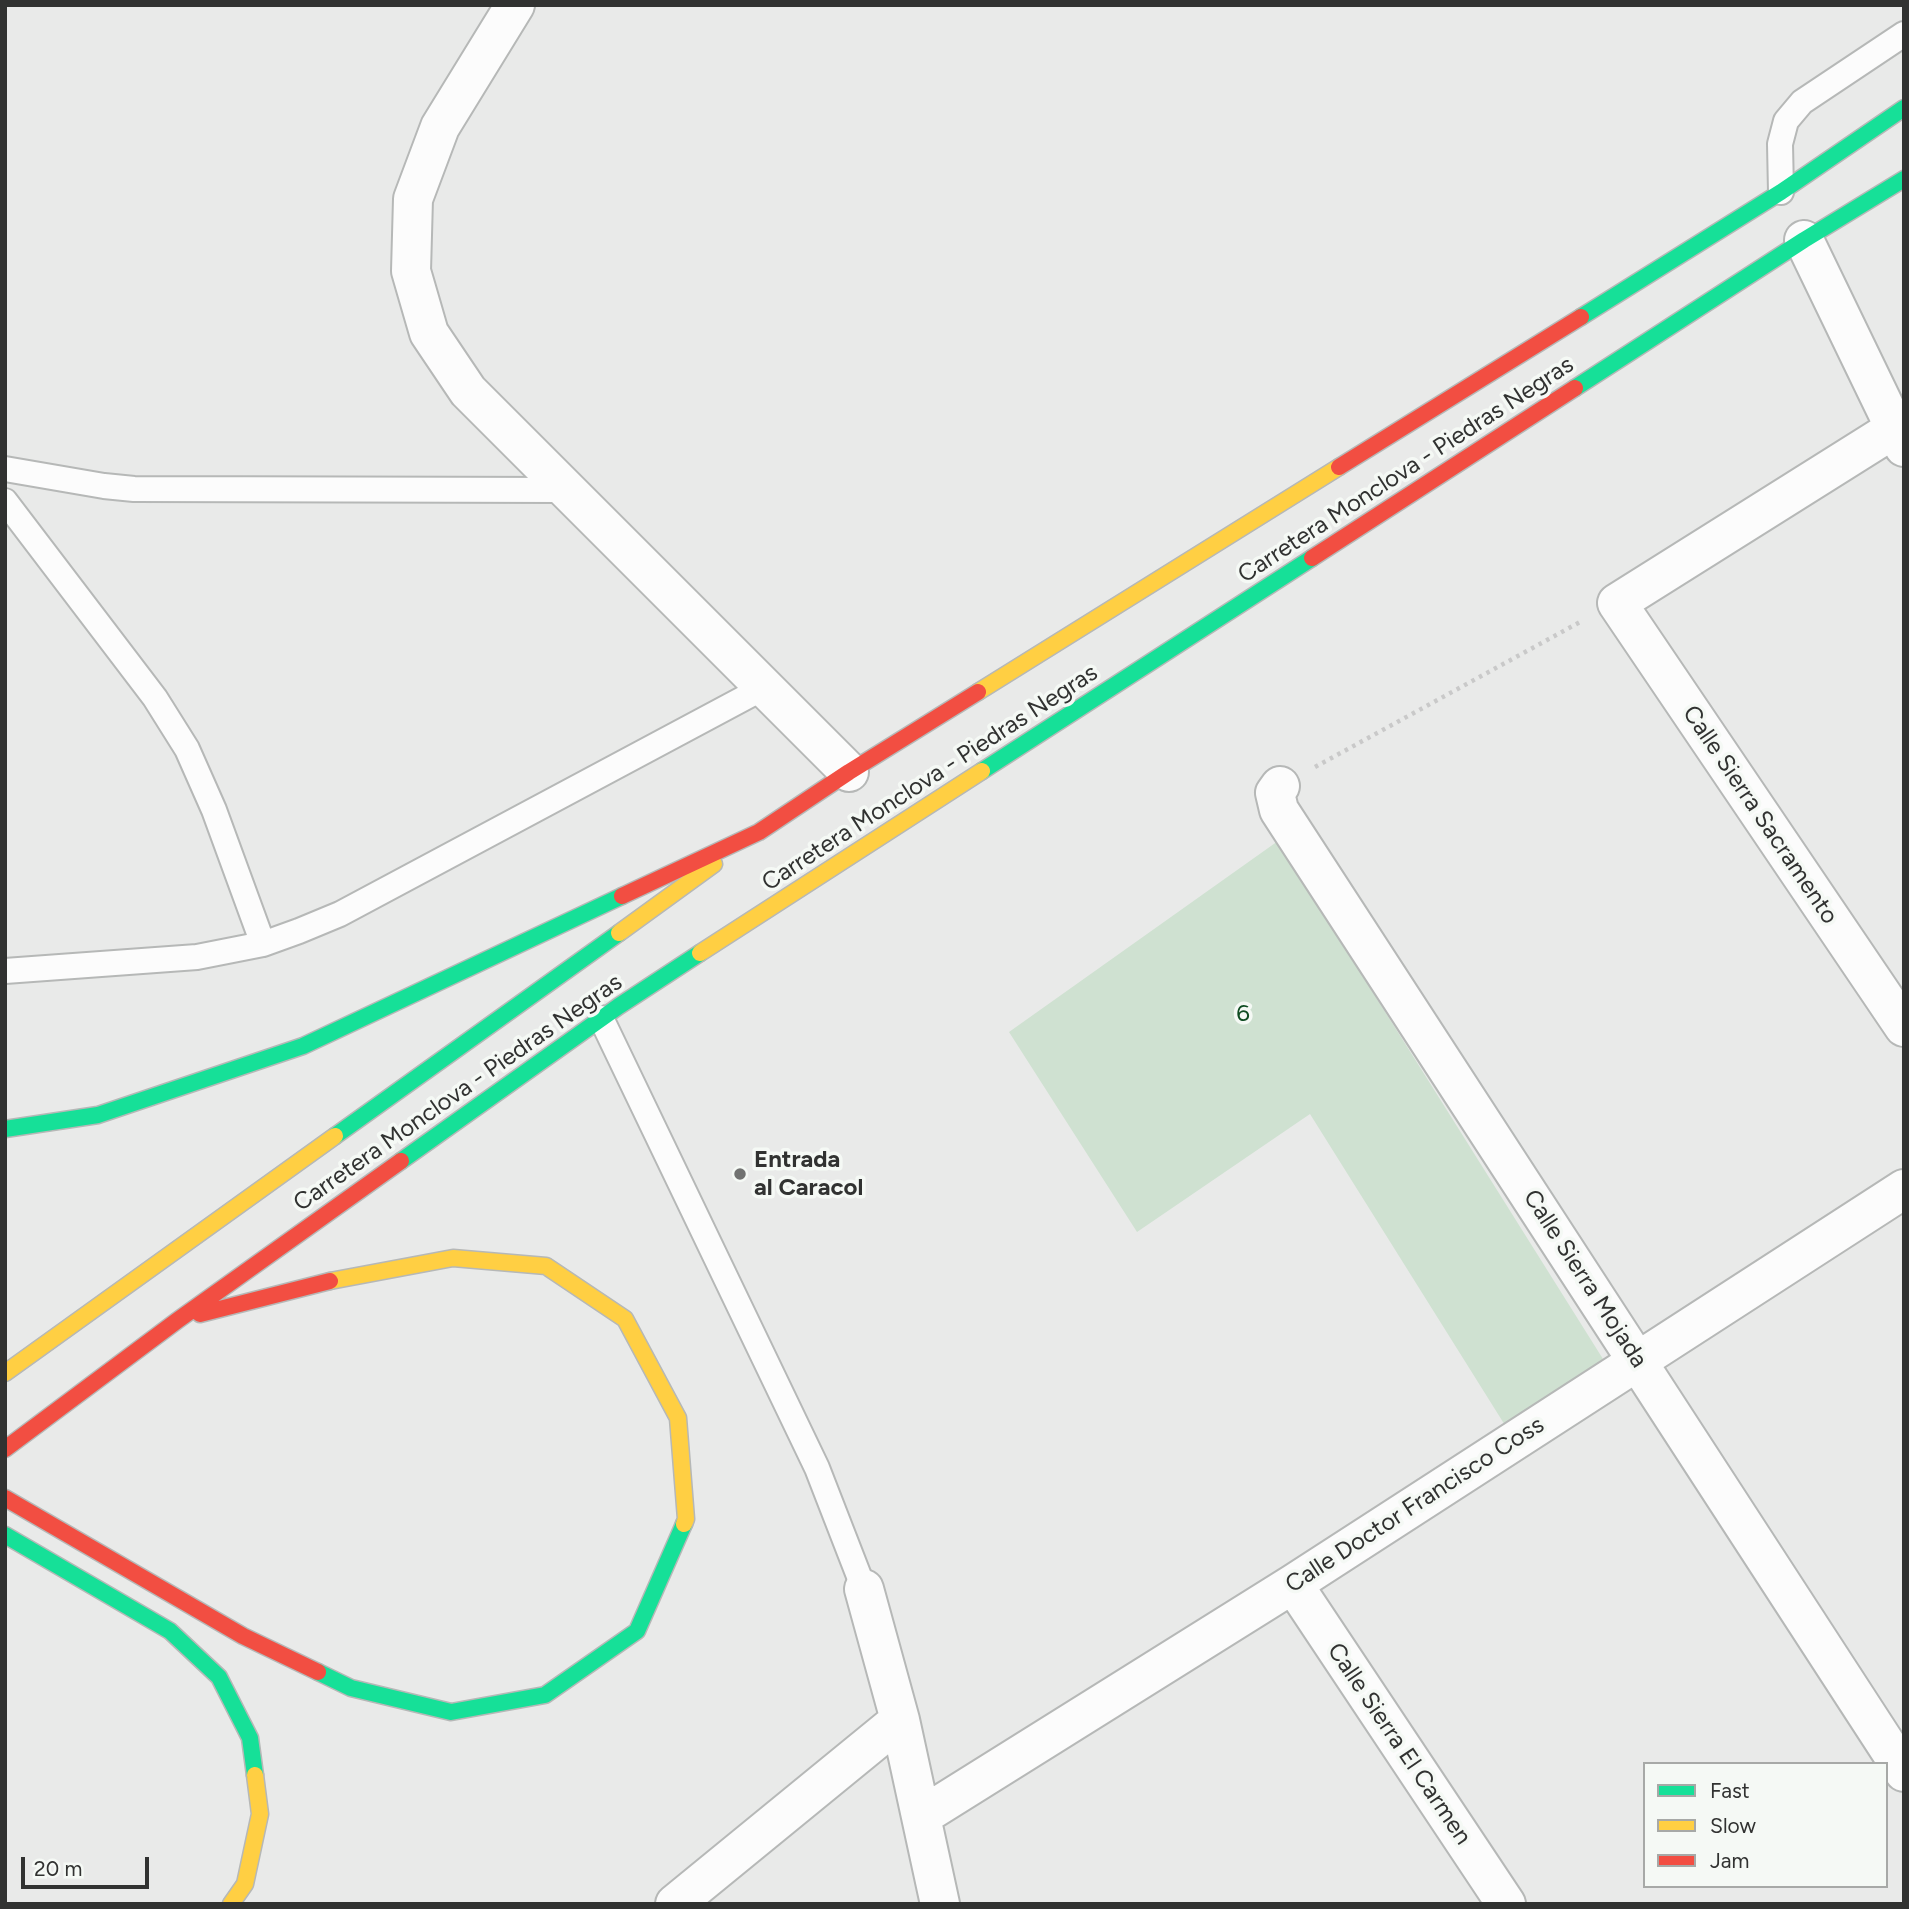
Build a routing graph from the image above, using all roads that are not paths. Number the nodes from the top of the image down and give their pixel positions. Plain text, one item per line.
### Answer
1 (515, 5) edge
2 (1904, 34) edge
3 (1904, 108) edge
4 (1904, 179) edge
5 (1781, 192) junction
6 (1804, 240) junction
7 (1899, 438) edge
8 (5, 469) edge
9 (565, 490) junction
10 (5, 501) edge
11 (763, 688) junction
12 (849, 772) junction
13 (1280, 786) road end
14 (759, 832) junction
15 (263, 944) junction
16 (5, 971) edge
17 (601, 1018) junction
18 (1904, 1027) edge
19 (5, 1129) edge
20 (1904, 1189) edge
21 (177, 1320) junction
22 (1639, 1362) junction
23 (8, 1371) edge
24 (5, 1449) edge
25 (5, 1498) edge
26 (5, 1535) edge
27 (1293, 1584) junction
28 (864, 1589) joint
29 (900, 1720) junction
30 (1904, 1772) edge
31 (922, 1816) junction
32 (231, 1904) edge
33 (674, 1904) edge
34 (940, 1904) edge
35 (1506, 1904) edge

1 - 9 street
2 - 5 lane
3 - 5 main road, Carretera Monclova - Piedras Negras
4 - 6 main road, Carretera Monclova - Piedras Negras
5 - 12 main road, Carretera Monclova - Piedras Negras
6 - 7 street
6 - 17 main road, Carretera Monclova - Piedras Negras
7 - 18 street, Calle Sierra Sacramento
8 - 9 lane
9 - 11 street
10 - 15 lane
11 - 12 street
11 - 15 lane
12 - 14 main road, Carretera Monclova - Piedras Negras
13 - 22 street, Calle Sierra Mojada
14 - 19 main road
14 - 23 main road, Carretera Monclova - Piedras Negras
15 - 16 lane
17 - 21 main road, Carretera Monclova - Piedras Negras
17 - 28 lane
20 - 22 street, Calle Doctor Francisco Coss
21 - 24 main road, Carretera Monclova - Piedras Negras
21 - 25 main road
22 - 27 street, Calle Doctor Francisco Coss
22 - 30 street, Calle Sierra Mojada
26 - 32 main road
27 - 31 street, Calle Doctor Francisco Coss
27 - 35 street, Calle Sierra El Carmen
28 - 29 street
29 - 31 street
29 - 33 street
31 - 34 street

